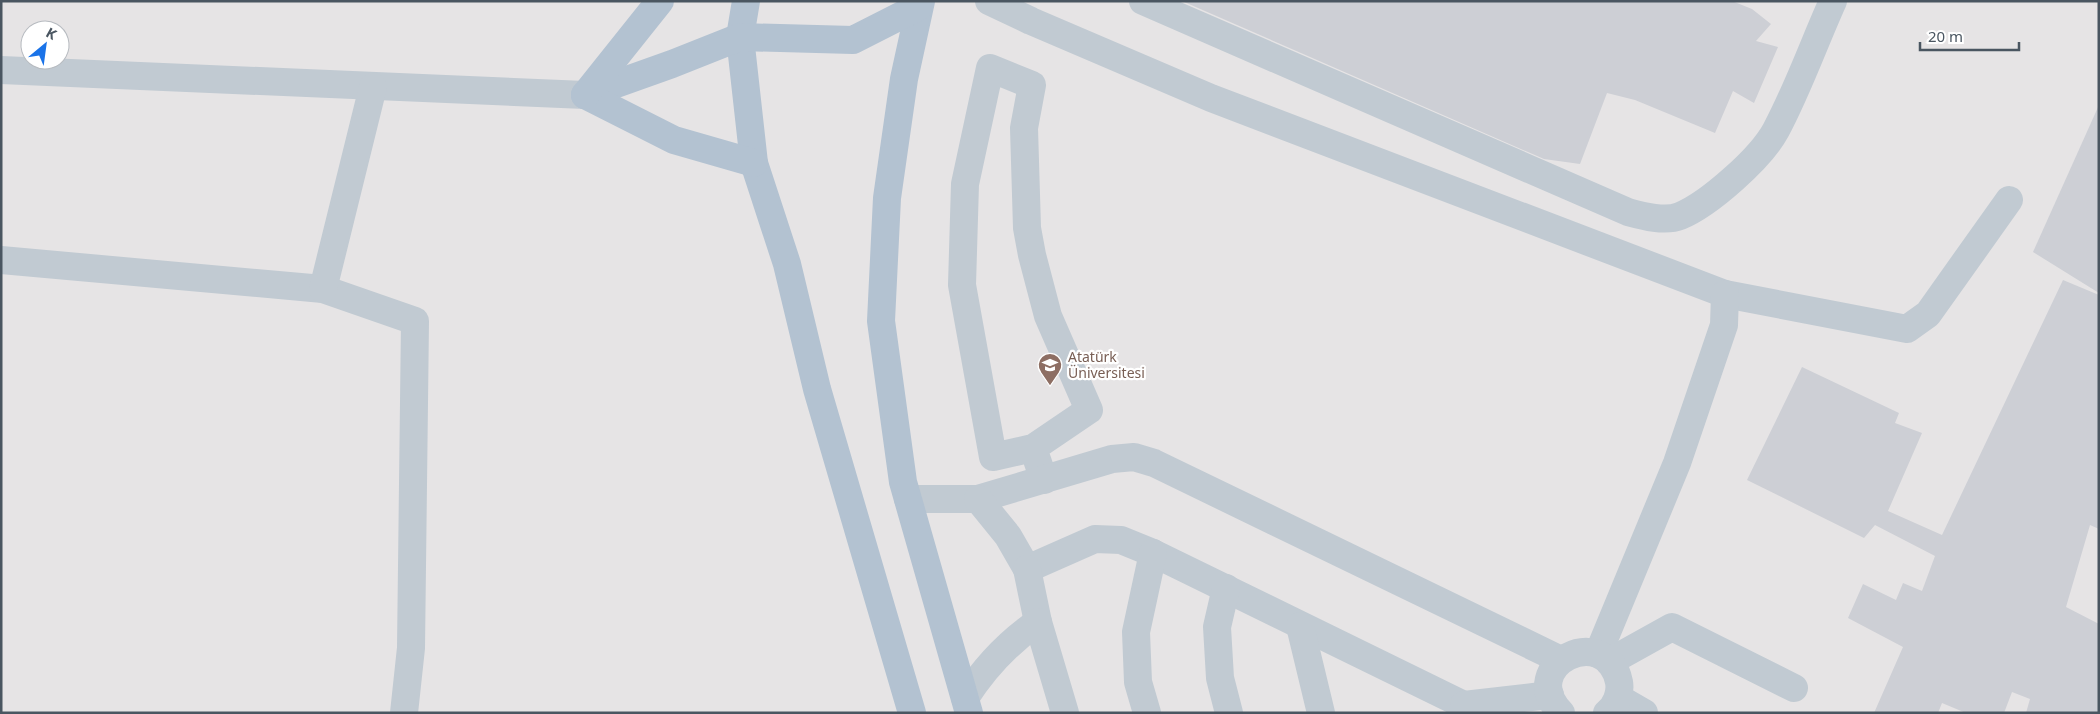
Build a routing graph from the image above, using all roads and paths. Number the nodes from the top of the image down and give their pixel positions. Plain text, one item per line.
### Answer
1 (660, 1) edge
2 (746, 1) edge
3 (990, 1) edge
4 (1143, 1) edge
5 (1833, 1) edge
6 (923, 3) edge
7 (740, 37) junction
8 (1, 70) edge
9 (372, 87) junction
10 (585, 95) junction
11 (754, 163) junction
12 (2009, 200) dead end
13 (1, 260) edge
14 (323, 289) junction
15 (1724, 294) junction
16 (1033, 448) junction
17 (1044, 480) junction
18 (908, 499) junction
19 (978, 499) junction
20 (1153, 553) junction
21 (1027, 568) junction
22 (1226, 588) junction
23 (1038, 622) junction
24 (1300, 626) junction
25 (1603, 658) junction
26 (1561, 660) junction
27 (1794, 688) dead end
28 (1613, 705) edge
29 (967, 706) edge
30 (1554, 707) edge
31 (1464, 709) edge
32 (404, 713) edge
33 (912, 713) edge
34 (1065, 713) edge
35 (1147, 713) edge
36 (1229, 713) edge
37 (1320, 713) edge
38 (1644, 713) edge

1 - 10 main road
2 - 7 main road
3 - 15 street
4 - 5 street
6 - 7 main road
6 - 18 main road
7 - 10 main road
7 - 11 main road
8 - 9 street
9 - 10 street
9 - 14 street
10 - 11 main road
11 - 33 main road
12 - 15 street
13 - 14 street
14 - 32 street
15 - 25 street
16 - 16 street
16 - 17 street
17 - 19 street
17 - 26 street
18 - 19 street
18 - 29 main road
19 - 21 street
20 - 21 street
20 - 22 street
20 - 35 street
21 - 23 street
22 - 24 street
22 - 36 street
23 - 29 street
23 - 34 street
24 - 31 street
24 - 37 street
25 - 26 street
25 - 27 street
25 - 28 street
26 - 30 street
28 - 38 street
30 - 31 street

